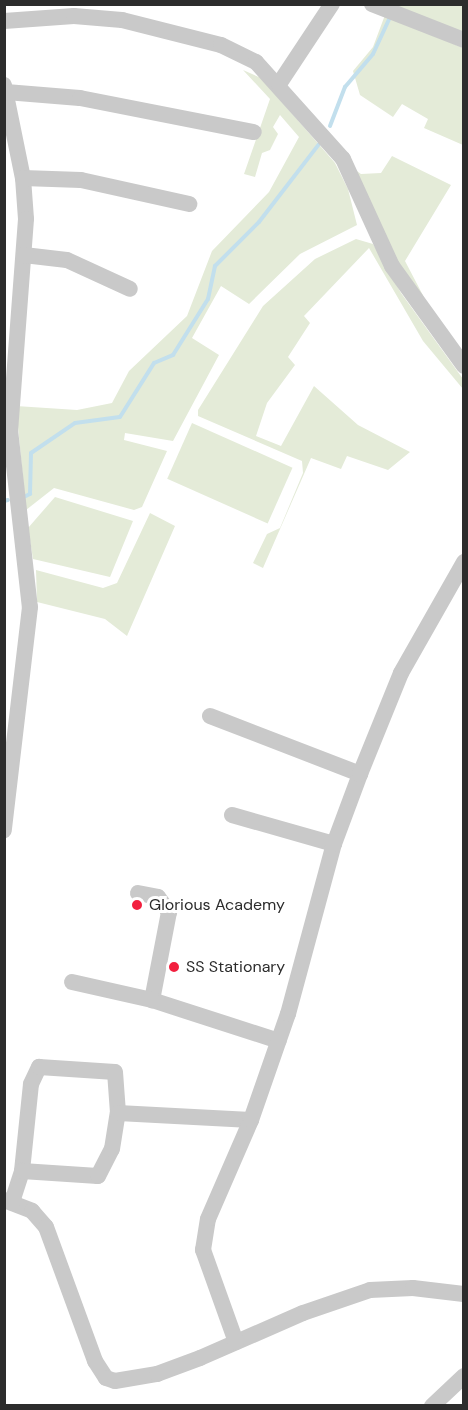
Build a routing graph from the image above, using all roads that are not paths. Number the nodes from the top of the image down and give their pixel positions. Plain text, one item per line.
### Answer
1 (332, 4) edge
2 (386, 9) edge
3 (4, 21) edge
4 (464, 40) edge
5 (279, 84) junction
6 (5, 88) edge
7 (255, 132) dead end
8 (23, 177) junction
9 (189, 204) dead end
10 (24, 255) junction
11 (130, 289) dead end
12 (12, 293) edge
13 (464, 366) edge
14 (7, 430) edge
15 (464, 562) edge
16 (210, 716) dead end
17 (360, 774) junction
18 (232, 815) dead end
19 (4, 830) edge
20 (334, 844) junction
21 (138, 892) dead end
22 (72, 982) dead end
23 (152, 1000) junction
24 (279, 1041) junction
25 (118, 1113) junction
26 (251, 1120) junction
27 (22, 1171) junction
28 (8, 1201) edge
29 (464, 1294) edge
30 (236, 1342) junction
31 (464, 1376) edge
32 (432, 1406) edge

1 - 5 street
2 - 4 street
3 - 5 street
5 - 13 street
6 - 7 street
6 - 8 street
8 - 9 street
8 - 10 street
10 - 11 street
10 - 12 street
12 - 14 street
14 - 19 street
15 - 17 street
16 - 17 street
17 - 20 street
18 - 20 street
20 - 24 street
21 - 23 street
22 - 23 street
23 - 24 street
24 - 26 street
25 - 26 street
25 - 27 street
25 - 27 street
26 - 30 street
27 - 28 street
28 - 30 street
29 - 30 street
31 - 32 street

